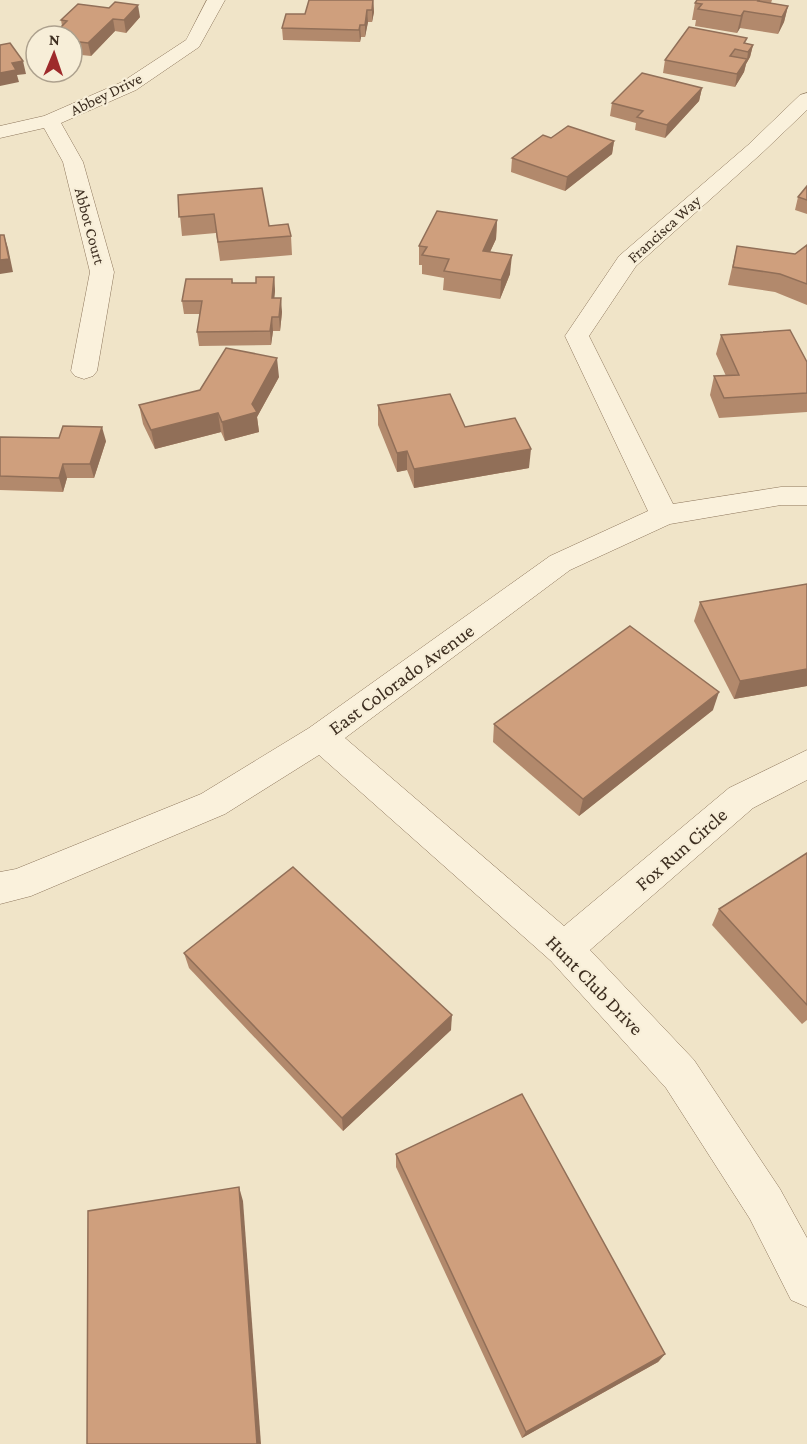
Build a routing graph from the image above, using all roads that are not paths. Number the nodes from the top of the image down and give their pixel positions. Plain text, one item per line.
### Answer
1 (216, 0) edge
2 (807, 99) edge
3 (50, 121) junction
4 (0, 132) edge
5 (84, 371) dead end
6 (807, 496) edge
7 (664, 515) junction
8 (321, 737) junction
9 (807, 764) edge
10 (0, 888) edge
11 (564, 949) junction
12 (807, 1284) edge

1 - 3 street, Abbey Drive
2 - 7 street, Francisca Way
3 - 4 street, Abbey Drive
3 - 5 street, Abbot Court
6 - 7 street, East Colorado Avenue
7 - 8 street, East Colorado Avenue
8 - 10 street, East Colorado Avenue
8 - 11 street, Hunt Club Drive
9 - 11 street, Fox Run Circle
11 - 12 street, Hunt Club Drive

